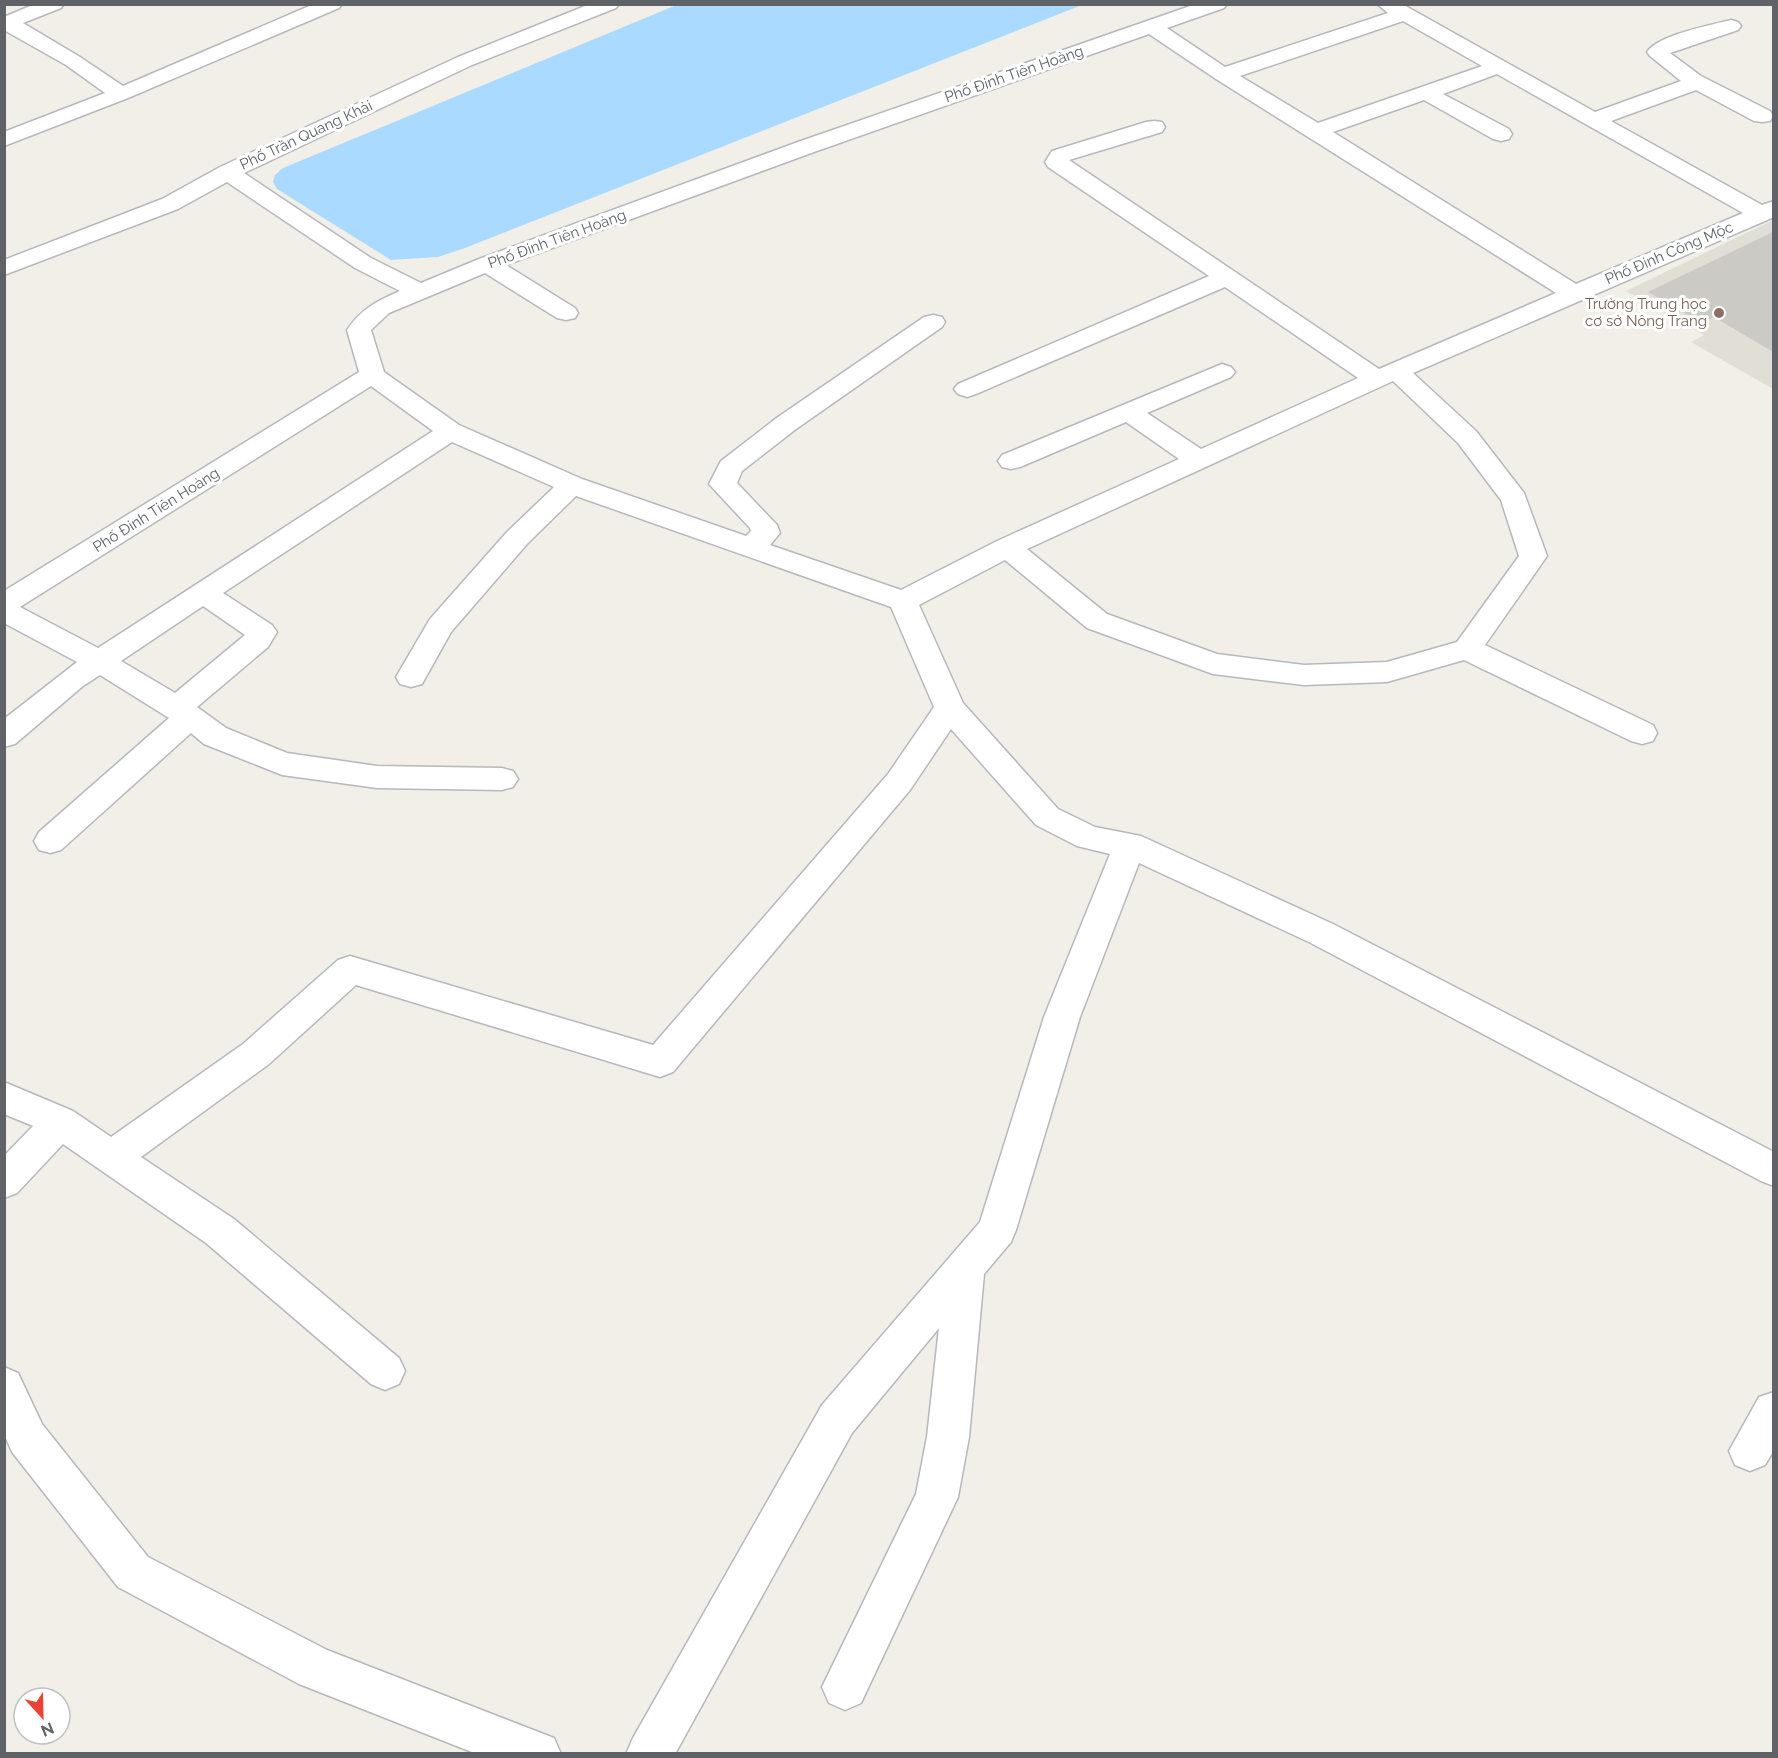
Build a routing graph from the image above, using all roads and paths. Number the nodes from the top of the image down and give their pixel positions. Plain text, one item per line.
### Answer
1 (54, 4) edge
2 (332, 4) edge
3 (609, 4) edge
4 (1217, 4) edge
5 (1396, 9) edge
6 (7, 24) edge
7 (1150, 26) junction
8 (1731, 26) dead end
9 (1501, 66) junction
10 (1222, 75) junction
11 (1698, 82) junction
12 (1426, 93) junction
13 (121, 94) junction
14 (1762, 116) dead end
15 (1595, 119) junction
16 (1154, 126) dead end
17 (1316, 131) junction
18 (1501, 134) dead end
19 (4, 140) edge
20 (228, 172) junction
21 (1767, 211) edge
22 (487, 264) junction
23 (4, 268) edge
24 (1226, 278) junction
25 (419, 291) junction
26 (1573, 294) junction
27 (566, 313) dead end
28 (933, 322) dead end
29 (1222, 372) dead end
30 (372, 375) junction
31 (1387, 375) junction
32 (967, 389) dead end
33 (1127, 411) junction
34 (450, 431) junction
35 (1198, 460) junction
36 (1011, 461) dead end
37 (572, 485) junction
38 (751, 547) junction
39 (1007, 547) junction
40 (203, 593) junction
41 (903, 601) junction
42 (4, 604) edge
43 (4, 611) edge
44 (1467, 649) junction
45 (100, 661) junction
46 (411, 677) dead end
47 (950, 708) junction
48 (183, 712) junction
49 (1642, 734) dead end
50 (4, 736) edge
51 (502, 779) dead end
52 (50, 841) dead end
53 (1130, 845) junction
54 (4, 1097) edge
55 (60, 1122) junction
56 (112, 1157) junction
57 (1773, 1170) edge
58 (4, 1182) edge
59 (965, 1267) junction
60 (385, 1371) dead end
61 (4, 1386) edge
62 (1773, 1411) edge
63 (1750, 1451) dead end
64 (845, 1687) dead end
65 (538, 1754) edge
66 (649, 1754) edge

1 - 6 street
2 - 13 street
3 - 20 street, Phố Trần Quang Khải
4 - 7 street, Phố Đinh Tiên Hoàng
5 - 9 street
5 - 10 street
6 - 13 street
7 - 10 street
7 - 22 street, Phố Đinh Tiên Hoàng
8 - 11 street
9 - 12 street
9 - 15 street
10 - 17 street
11 - 14 street
11 - 15 street
12 - 17 street
12 - 18 street
13 - 19 street
15 - 21 street
16 - 24 street
17 - 26 street
20 - 23 street, Phố Trần Quang Khải
20 - 25 street
21 - 26 street, Phố Đinh Công Mộc
22 - 25 street, Phố Đinh Tiên Hoàng
22 - 27 street
24 - 31 street
24 - 32 street
25 - 30 street, Phố Đinh Tiên Hoàng
26 - 31 street, Phố Đinh Công Mộc
28 - 38 street
29 - 33 street
30 - 34 street
30 - 42 street, Phố Đinh Tiên Hoàng
31 - 35 street, Phố Đinh Công Mộc
31 - 44 street
33 - 35 street
33 - 36 street
34 - 37 street
34 - 40 street
35 - 39 street, Phố Đinh Công Mộc
37 - 38 street
37 - 46 street
38 - 41 street
39 - 41 street, Phố Đinh Công Mộc
39 - 44 street
40 - 45 street
40 - 48 street
41 - 47 street
43 - 45 street
44 - 49 street
45 - 48 street
45 - 50 street
47 - 53 street
47 - 56 street
48 - 51 street
48 - 52 street
53 - 57 street
53 - 59 street
54 - 55 street
55 - 56 street
55 - 58 street
56 - 60 street
59 - 64 street
59 - 66 street
61 - 65 street
62 - 63 street

